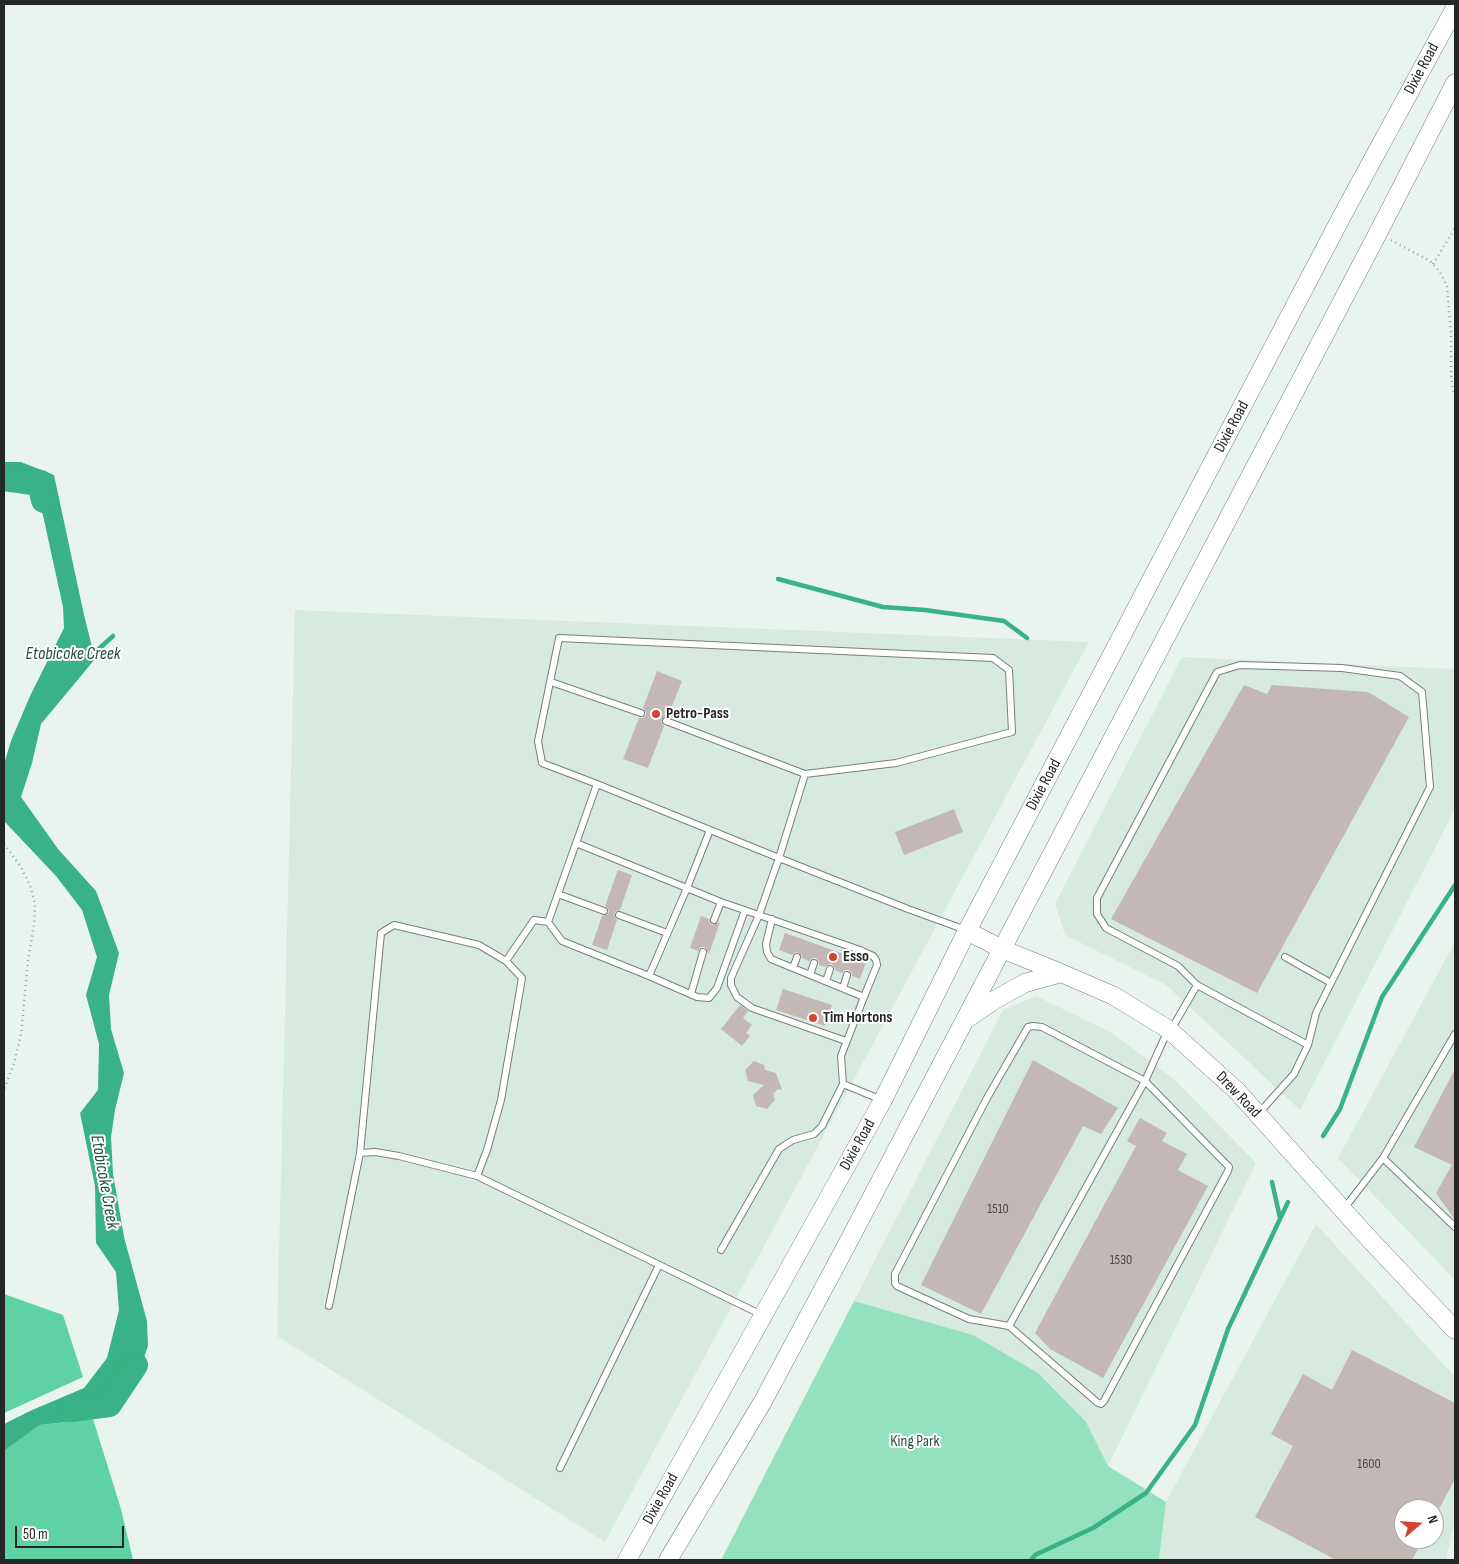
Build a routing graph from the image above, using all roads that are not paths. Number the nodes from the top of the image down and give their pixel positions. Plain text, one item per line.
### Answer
1 (1455, 8) edge
2 (1455, 83) edge
3 (551, 682) junction
4 (641, 713) dead end
5 (666, 722) dead end
6 (806, 774) junction
7 (597, 784) junction
8 (710, 830) junction
9 (576, 843) junction
10 (779, 858) junction
11 (687, 888) junction
12 (558, 894) junction
13 (721, 902) junction
14 (604, 910) dead end
15 (745, 910) junction
16 (619, 915) dead end
17 (759, 915) junction
18 (772, 919) junction
19 (714, 920) dead end
20 (548, 922) junction
21 (806, 931) junction
22 (967, 931) junction
23 (667, 933) junction
24 (822, 937) junction
25 (803, 940) dead end
26 (838, 943) junction
27 (819, 945) dead end
28 (856, 948) junction
29 (1002, 949) junction
30 (836, 951) dead end
31 (703, 952) dead end
32 (797, 957) dead end
33 (853, 957) dead end
34 (1285, 957) dead end
35 (506, 960) junction
36 (814, 963) dead end
37 (793, 968) junction
38 (830, 969) dead end
39 (1061, 973) junction
40 (810, 975) junction
41 (847, 975) dead end
42 (650, 976) junction
43 (826, 981) junction
44 (1331, 983) junction
45 (1197, 985) junction
46 (843, 988) junction
47 (691, 994) junction
48 (864, 997) junction
49 (966, 1019) junction
50 (1170, 1030) junction
51 (1455, 1034) edge
52 (846, 1041) junction
53 (1308, 1045) junction
54 (1145, 1082) junction
55 (843, 1084) junction
56 (883, 1100) junction
57 (1258, 1114) junction
58 (360, 1153) junction
59 (1383, 1158) junction
60 (477, 1176) junction
61 (1343, 1210) junction
62 (1455, 1227) edge
63 (722, 1250) dead end
64 (659, 1265) junction
65 (329, 1306) dead end
66 (763, 1316) junction
67 (1009, 1326) junction
68 (1455, 1330) edge
69 (560, 1468) dead end
70 (627, 1560) edge
71 (668, 1560) edge

1 - 22 main road, Dixie Road
2 - 29 main road
3 - 4 lane
3 - 6 lane
3 - 7 lane
5 - 6 lane
6 - 10 lane
7 - 8 lane
7 - 9 lane
8 - 10 lane
8 - 11 lane
9 - 11 lane
9 - 12 lane
10 - 17 lane
10 - 22 lane
11 - 13 lane
11 - 23 lane
12 - 14 lane
12 - 20 lane
13 - 15 lane
13 - 19 lane
15 - 17 lane
15 - 47 lane
16 - 23 lane
17 - 18 lane
17 - 52 lane
18 - 21 lane
18 - 37 lane
20 - 35 lane
20 - 42 lane
21 - 24 lane
21 - 25 lane
22 - 29 main road, Drew Road
22 - 56 main road, Dixie Road
23 - 42 lane
24 - 26 lane
24 - 27 lane
26 - 28 lane
26 - 30 lane
28 - 33 lane
28 - 48 lane
29 - 39 main road, Drew Road
29 - 49 main road
31 - 47 lane
32 - 37 lane
34 - 44 lane
35 - 58 lane
35 - 60 lane
36 - 40 lane
37 - 40 lane
38 - 43 lane
39 - 49 main road
39 - 50 main road, Drew Road
40 - 43 lane
41 - 46 lane
42 - 47 lane
43 - 46 lane
44 - 45 lane
44 - 53 lane
45 - 50 lane
45 - 53 lane
46 - 48 lane
48 - 52 lane
49 - 71 main road
50 - 54 lane
50 - 57 main road, Drew Road
51 - 59 lane
52 - 55 lane
53 - 57 lane
54 - 67 lane
54 - 67 lane
54 - 67 lane
55 - 56 lane
55 - 63 lane
56 - 66 main road, Dixie Road
57 - 61 main road, Drew Road
58 - 60 lane
58 - 65 lane
59 - 61 lane
59 - 62 lane
60 - 64 lane
61 - 68 main road, Drew Road
64 - 66 lane
64 - 69 lane
66 - 70 main road, Dixie Road

